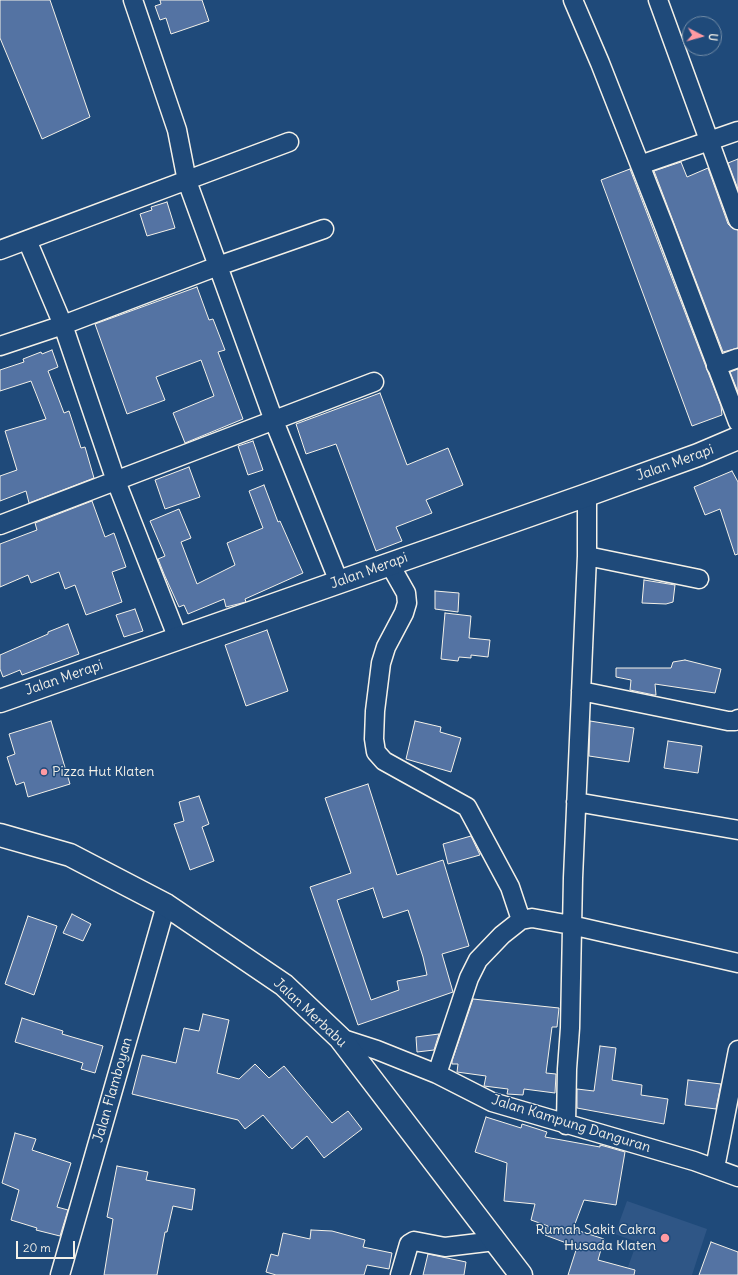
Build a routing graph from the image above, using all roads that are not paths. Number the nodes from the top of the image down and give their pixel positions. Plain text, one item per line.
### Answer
1 (133, 0) edge
2 (573, 0) edge
3 (658, 0) edge
4 (738, 131) edge
5 (708, 141) junction
6 (289, 142) dead end
7 (640, 165) junction
8 (187, 181) junction
9 (738, 220) edge
10 (324, 229) dead end
11 (27, 240) junction
12 (0, 250) edge
13 (218, 266) junction
14 (63, 325) junction
15 (0, 346) edge
16 (738, 358) edge
17 (716, 366) junction
18 (374, 382) dead end
19 (274, 421) junction
20 (738, 422) edge
21 (738, 438) edge
22 (116, 481) junction
23 (587, 495) junction
24 (0, 525) edge
25 (587, 556) junction
26 (389, 564) junction
27 (699, 579) dead end
28 (339, 582) junction
29 (178, 639) junction
30 (581, 691) junction
31 (0, 701) edge
32 (738, 719) edge
33 (576, 802) junction
34 (738, 830) edge
35 (0, 835) edge
36 (166, 905) junction
37 (521, 920) junction
38 (571, 924) junction
39 (738, 963) edge
40 (340, 1038) junction
41 (738, 1050) edge
42 (437, 1074) junction
43 (566, 1124) junction
44 (715, 1168) junction
45 (738, 1177) edge
46 (495, 1241) junction
47 (520, 1274) edge
48 (60, 1275) edge
49 (400, 1275) edge

1 - 8 street
2 - 7 street
3 - 5 street
4 - 5 street
5 - 7 street
5 - 9 street
6 - 8 street
7 - 17 street
8 - 11 street
8 - 13 street
10 - 13 street
11 - 12 street
11 - 14 street
13 - 14 street
13 - 19 street
14 - 15 street
14 - 22 street
16 - 17 street
17 - 20 street
18 - 19 street
19 - 22 street
19 - 28 street
21 - 23 street, Jalan Merapi
22 - 24 street
22 - 29 street
23 - 25 street
23 - 26 street, Jalan Merapi
25 - 27 street
25 - 30 street
26 - 28 street, Jalan Merapi
26 - 37 street
28 - 29 street, Jalan Merapi
29 - 31 street, Jalan Merapi
30 - 32 street
30 - 33 street
33 - 34 street
33 - 38 street
35 - 36 street, Jalan Merbabu
36 - 40 street, Jalan Merbabu
36 - 48 street, Jalan Flamboyan
37 - 38 street
37 - 42 street
38 - 39 street
38 - 43 street
40 - 42 street, Jalan Kampung Danguran
40 - 46 street, Jalan Merbabu
41 - 44 street
42 - 43 street, Jalan Kampung Danguran
43 - 44 street, Jalan Kampung Danguran
44 - 45 street, Jalan Kampung Danguran
46 - 47 street, Jalan Merbabu
46 - 49 street

